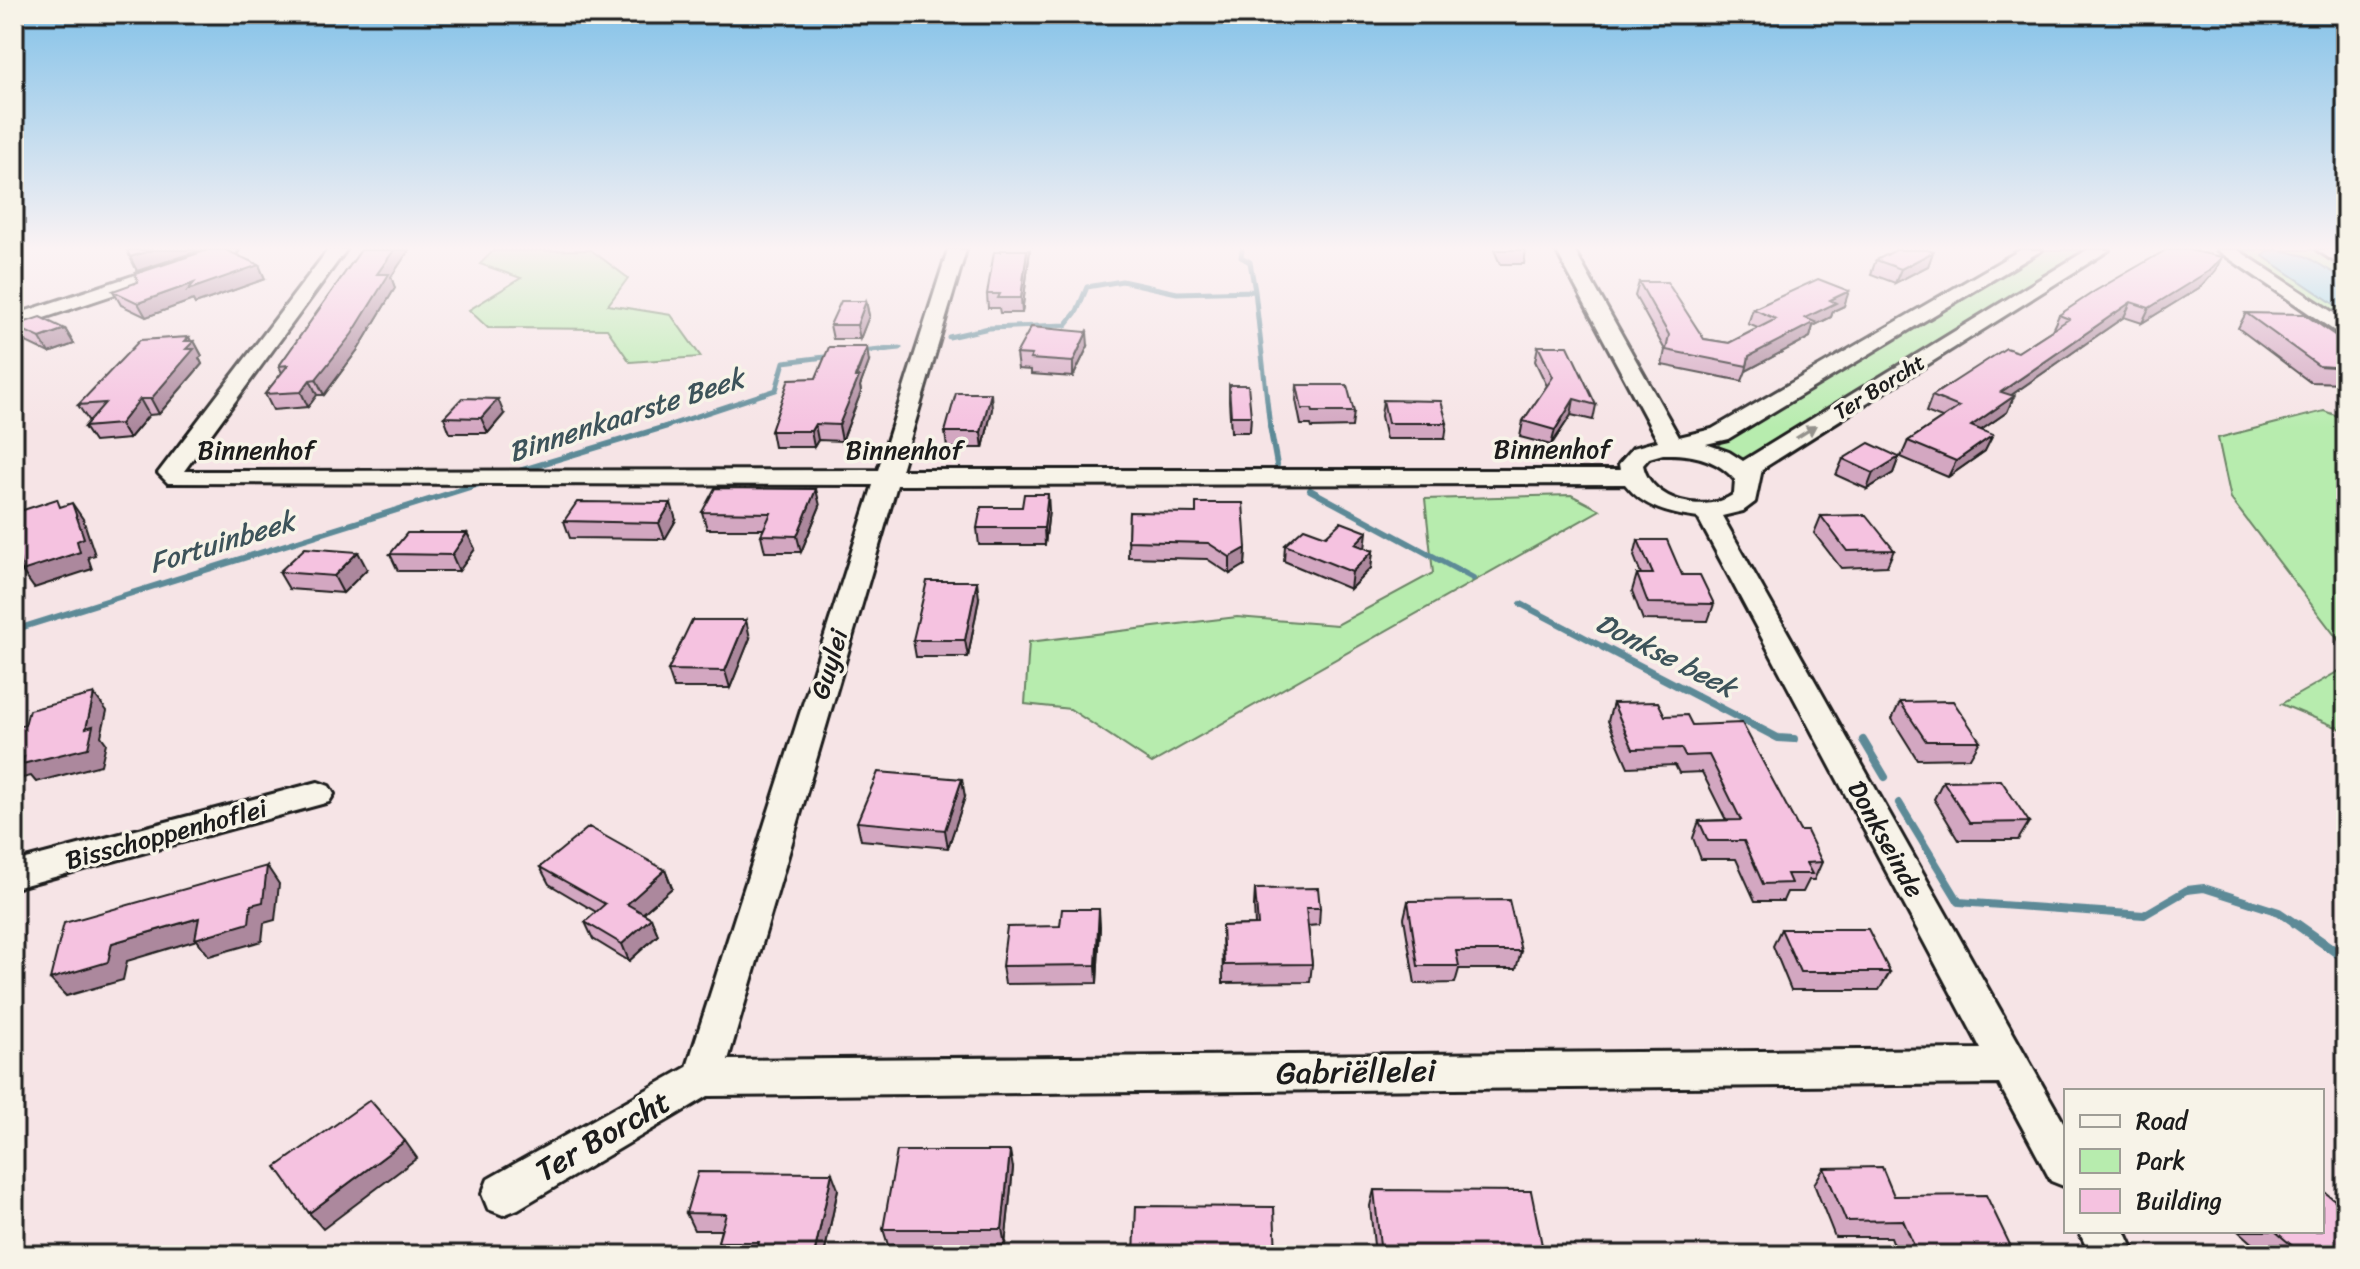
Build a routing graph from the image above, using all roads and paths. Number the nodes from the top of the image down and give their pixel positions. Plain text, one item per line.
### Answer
1 (52, 309) edge
2 (293, 309) edge
3 (939, 309) edge
4 (1597, 309) edge
5 (1932, 309) edge
6 (2004, 309) edge
7 (2315, 309) edge
8 (14, 322) edge
9 (2346, 330) edge
10 (1672, 446) junction
11 (1631, 477) junction
12 (886, 478) junction
13 (1747, 479) junction
14 (1656, 499) junction
15 (1707, 511) junction
16 (1633, 513) dead end
17 (318, 794) dead end
18 (14, 875) edge
19 (2010, 1066) junction
20 (703, 1078) junction
21 (2064, 1163) edge
22 (503, 1194) dead end
23 (2102, 1233) edge
24 (2114, 1255) edge

1 - 8 street
2 - 12 street, Binnenhof
3 - 12 street, Guylei
4 - 10 street
5 - 10 street, Ter Borcht
13 -> 6 street, Ter Borcht
7 - 9 street
10 - 11 street
10 - 13 street
11 - 12 street, Binnenhof
11 - 14 street
12 - 20 street, Guylei
13 - 15 street
14 - 15 street
14 - 16 street
15 - 19 street, Donkseinde
17 - 18 street, Bisschoppenhoflei
19 - 20 street, Gabriëllelei
19 - 21 street, Donkseinde
20 - 22 street, Ter Borcht
23 - 24 street

